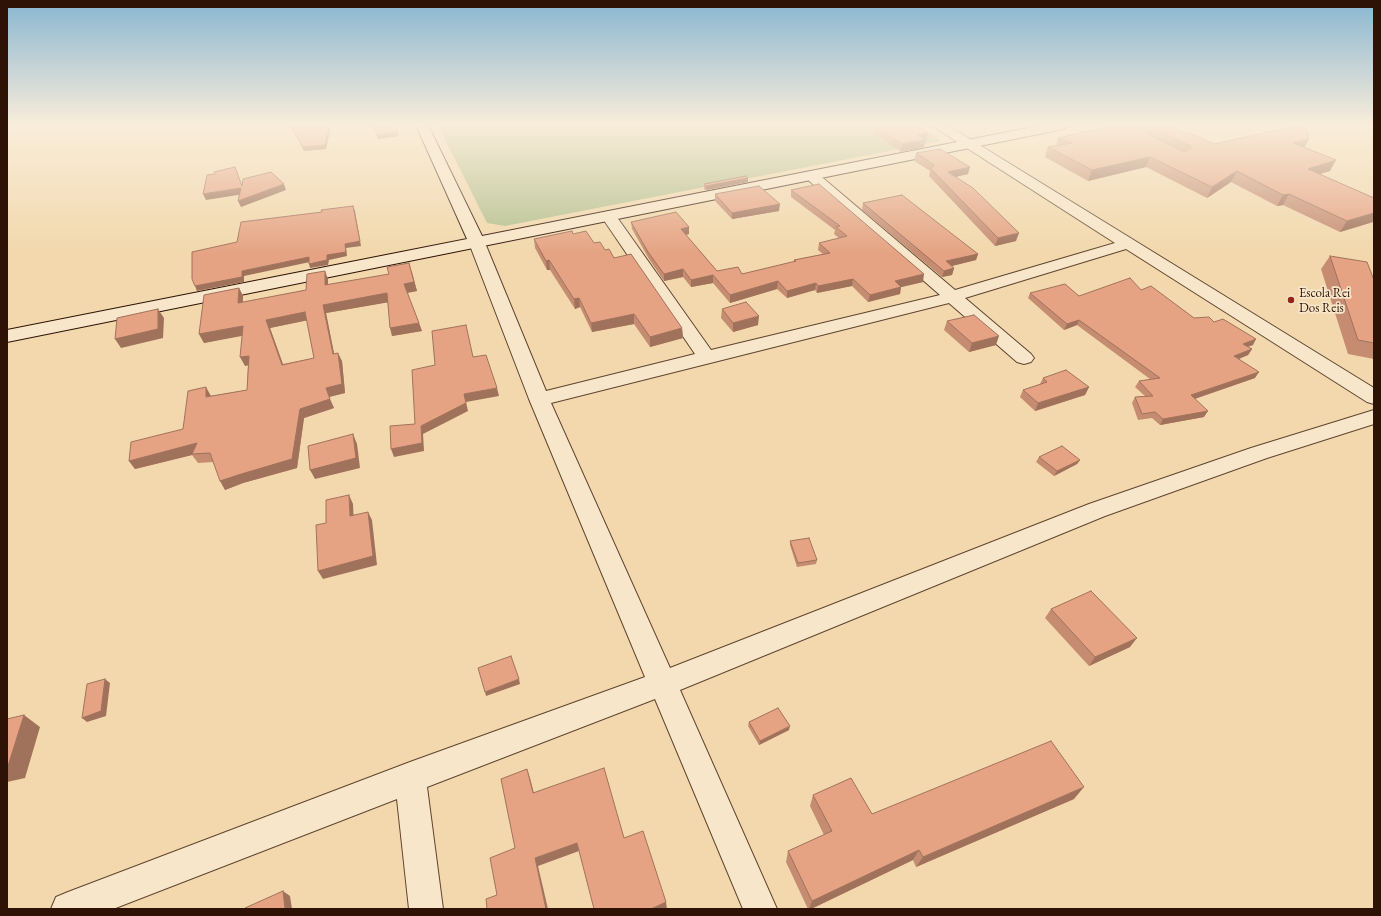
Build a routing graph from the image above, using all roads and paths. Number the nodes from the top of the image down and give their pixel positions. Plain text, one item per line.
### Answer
1 (442, 168) edge
2 (854, 168) edge
3 (1005, 168) edge
4 (812, 176) junction
5 (609, 216) junction
6 (477, 242) junction
7 (1127, 244) junction
8 (951, 297) junction
9 (7, 336) edge
10 (706, 357) junction
11 (1024, 358) dead end
12 (1374, 397) edge
13 (539, 399) junction
14 (1374, 417) edge
15 (662, 684) junction
16 (410, 778) junction
17 (68, 909) edge
18 (426, 909) edge
19 (760, 909) edge

1 - 6 street
2 - 4 street
3 - 7 street
4 - 5 street
4 - 8 street
5 - 6 street
5 - 10 street
6 - 9 street
6 - 13 street
7 - 8 street
7 - 12 street
8 - 10 street
8 - 11 street
10 - 13 street
13 - 15 street
14 - 15 street
15 - 16 street
15 - 19 street
16 - 17 street
16 - 18 street

